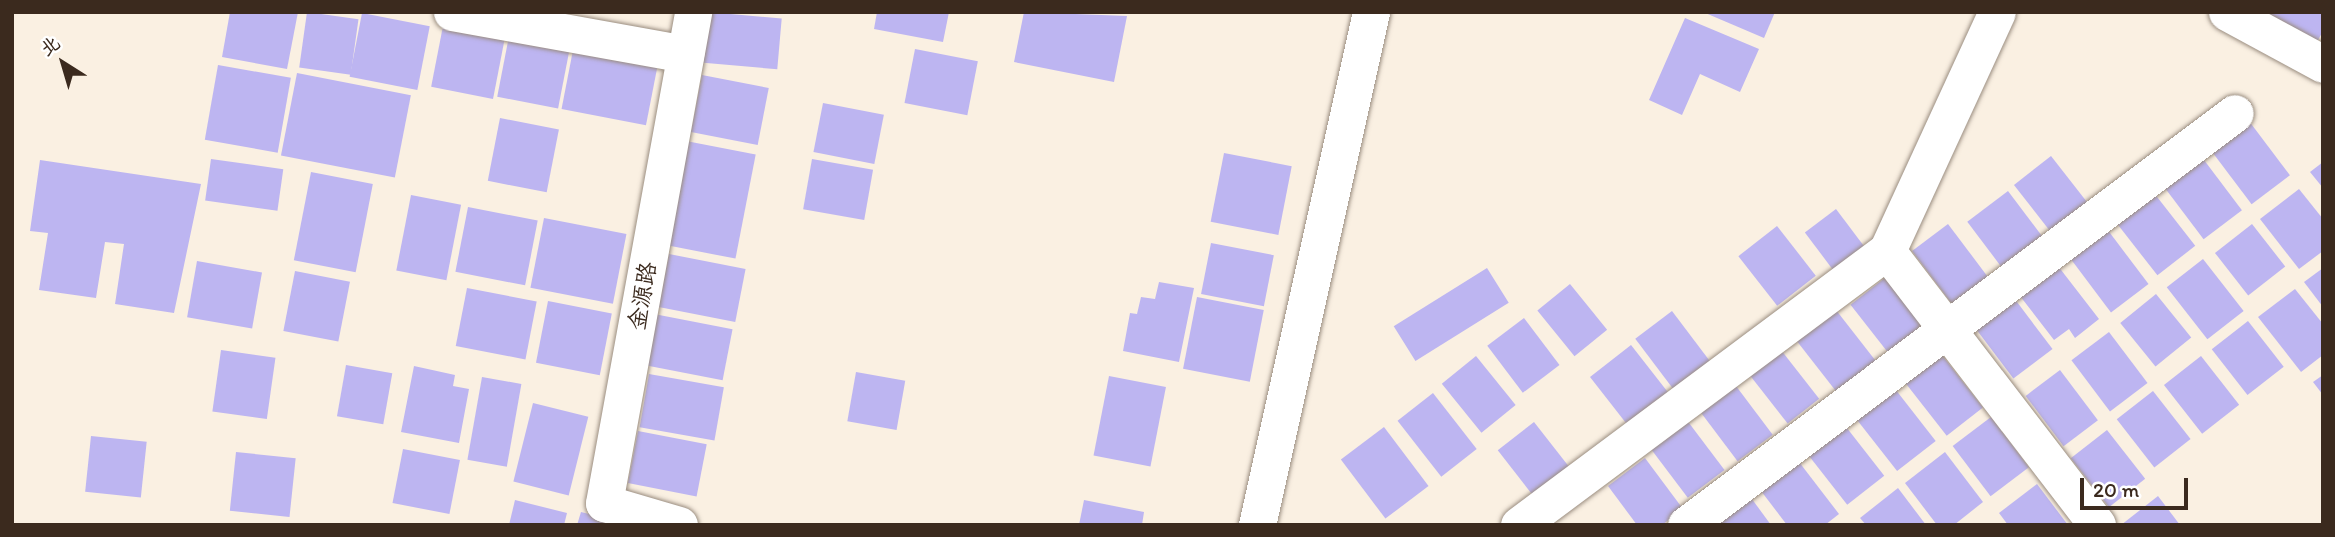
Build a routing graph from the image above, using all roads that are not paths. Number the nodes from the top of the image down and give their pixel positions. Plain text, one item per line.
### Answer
1 (452, 12) edge
2 (693, 12) edge
3 (1371, 12) edge
4 (1997, 12) edge
5 (2227, 12) edge
6 (516, 18) edge
7 (685, 54) junction
8 (2323, 64) edge
9 (2235, 113) dead end
10 (1887, 251) junction
11 (1947, 329) junction
12 (679, 525) edge
13 (1257, 525) edge
14 (1519, 525) edge
15 (1686, 525) edge
16 (2098, 525) edge

1 - 6 street
2 - 7 street, 金源路
3 - 13 street
4 - 10 street
5 - 8 street
6 - 7 street
7 - 12 street, 金源路
9 - 11 street
10 - 11 street
10 - 14 street
11 - 15 street
11 - 16 street

